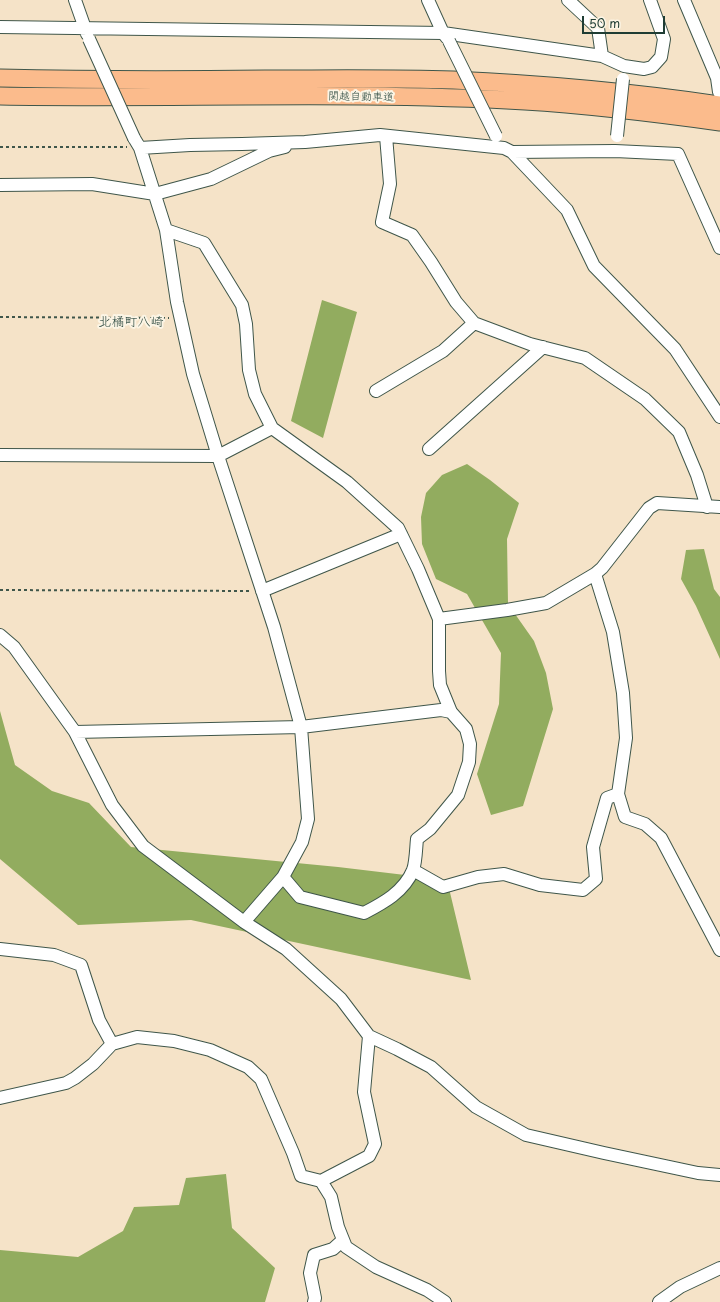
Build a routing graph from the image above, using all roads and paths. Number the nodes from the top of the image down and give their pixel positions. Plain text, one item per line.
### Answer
1 (75, 0) edge
2 (428, 0) edge
3 (568, 0) edge
4 (650, 0) edge
5 (684, 0) edge
6 (0, 27) edge
7 (87, 34) junction
8 (446, 37) junction
9 (602, 56) junction
10 (624, 66) junction
11 (0, 78) edge
12 (718, 78) edge
13 (0, 96) edge
14 (720, 98) edge
15 (720, 122) edge
16 (386, 136) junction
17 (305, 142) junction
18 (137, 143) junction
19 (0, 147) edge
20 (508, 150) junction
21 (615, 151) junction
22 (0, 185) edge
23 (155, 194) junction
24 (166, 230) junction
25 (720, 248) edge
26 (0, 317) edge
27 (180, 318) junction
28 (474, 324) junction
29 (543, 347) junction
30 (376, 391) dead end
31 (720, 417) edge
32 (272, 428) junction
33 (429, 449) dead end
34 (0, 455) edge
35 (218, 456) junction
36 (707, 507) junction
37 (720, 507) edge
38 (401, 534) junction
39 (595, 574) junction
40 (0, 590) edge
41 (262, 591) junction
42 (439, 619) junction
43 (0, 635) edge
44 (451, 712) junction
45 (301, 727) junction
46 (75, 732) junction
47 (618, 794) junction
48 (413, 870) junction
49 (283, 877) junction
50 (244, 922) junction
51 (0, 949) edge
52 (720, 950) edge
53 (369, 1036) junction
54 (112, 1044) junction
55 (0, 1098) edge
56 (720, 1175) edge
57 (320, 1182) junction
58 (343, 1240) junction
59 (720, 1268) edge
60 (314, 1302) edge
61 (445, 1302) edge
62 (659, 1302) edge

1 - 7 street
2 - 8 street
3 - 9 street
4 - 10 street
5 - 12 street
6 - 7 street
7 - 8 street
7 - 18 street, bridge
8 - 9 street
8 - 20 street, bridge
9 - 10 street
10 - 21 street, bridge
11 - 14 highway, 関越自動車道
12 - 14 street
13 - 15 highway, 関越自動車道
16 - 17 street
16 - 20 street
16 - 28 street
17 - 18 street
17 - 23 street
18 - 19 path
18 - 23 street
20 - 21 street
20 - 31 street
21 - 25 street
22 - 23 street
23 - 24 street
24 - 27 street
24 - 32 street
26 - 27 path
27 - 35 street
28 - 29 street
28 - 30 street
29 - 33 street
29 - 36 street
32 - 35 street
32 - 38 street
34 - 35 street
35 - 41 street
36 - 37 street
36 - 39 street
38 - 41 street
38 - 42 street
39 - 42 street
39 - 47 street
40 - 41 path
41 - 45 street
42 - 44 street
43 - 46 street
44 - 45 street
44 - 48 street
45 - 46 street
45 - 49 street
46 - 50 street
47 - 48 street
47 - 52 street
48 - 49 street
49 - 50 street
50 - 53 street
51 - 54 street
53 - 56 street
53 - 57 street
54 - 55 street
54 - 57 street
57 - 58 street
58 - 60 street
58 - 61 street
59 - 62 street

